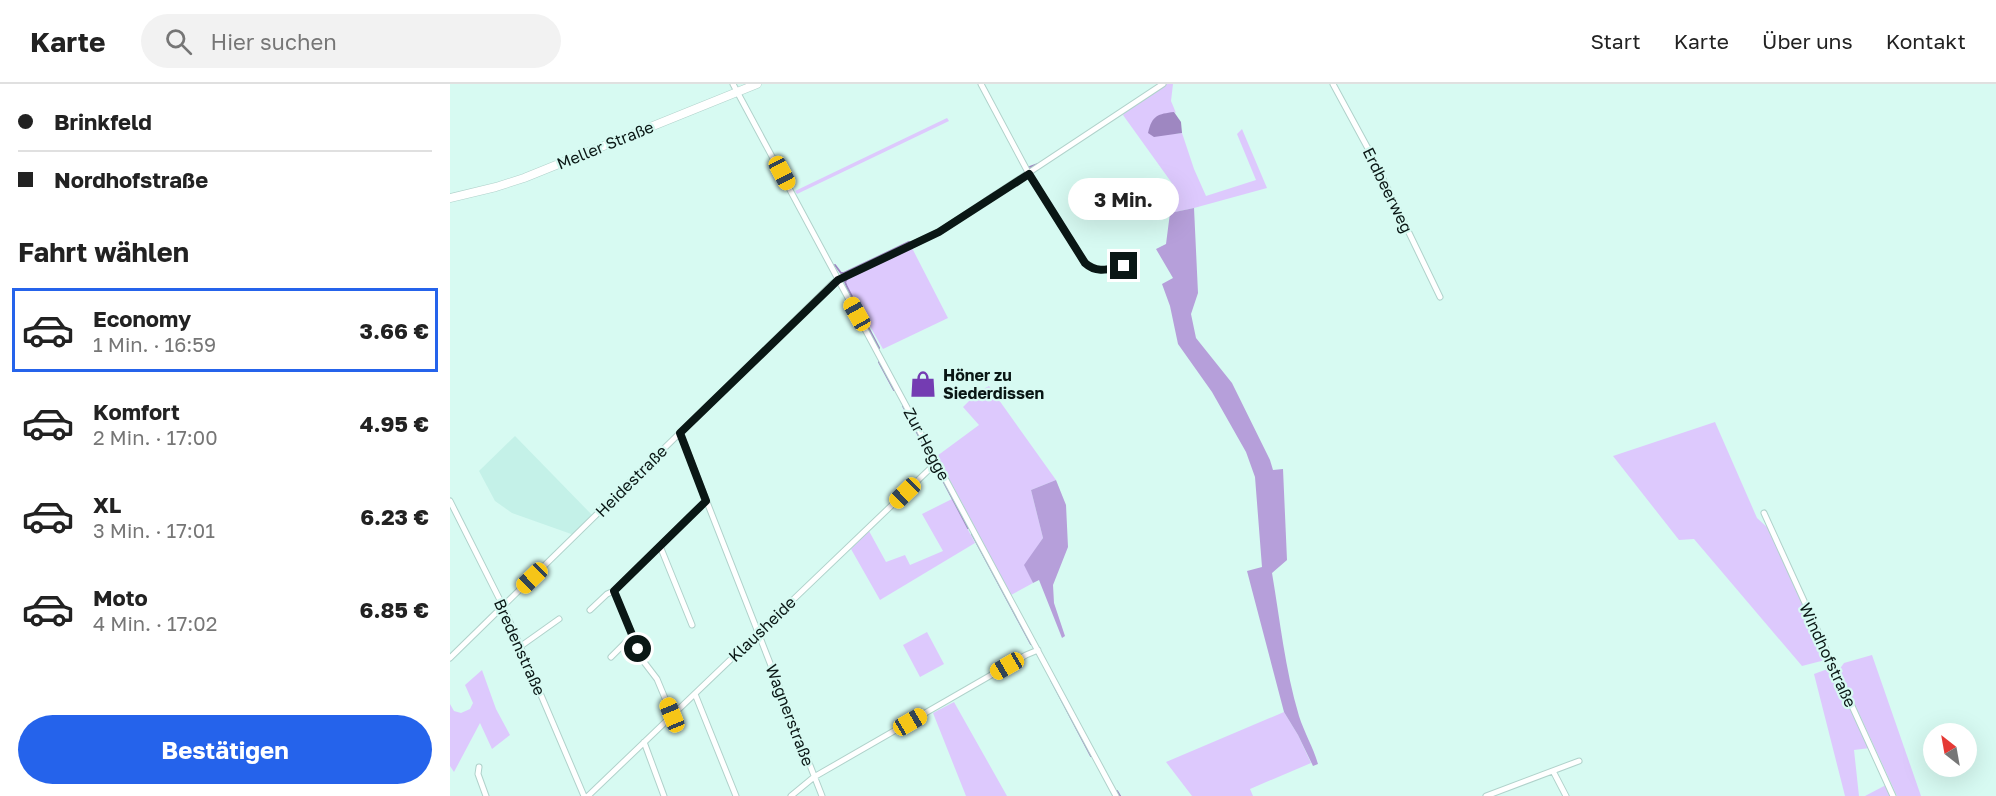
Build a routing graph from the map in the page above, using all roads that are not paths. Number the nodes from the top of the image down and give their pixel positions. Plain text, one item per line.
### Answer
1 (757, 84) edge
2 (981, 84) edge
3 (1163, 84) edge
4 (1333, 84) edge
5 (736, 88) edge
6 (1029, 174) junction
7 (450, 198) edge
8 (1124, 266) dead end
9 (838, 280) junction
10 (1440, 297) dead end
11 (680, 433) junction
12 (937, 462) junction
13 (706, 501) junction
14 (450, 502) edge
15 (1764, 513) dead end
16 (660, 546) junction
17 (614, 591) junction
18 (503, 606) junction
19 (590, 610) dead end
20 (559, 618) dead end
21 (692, 625) dead end
22 (758, 633) junction
23 (632, 636) junction
24 (521, 646) junction
25 (1038, 650) junction
26 (611, 657) dead end
27 (450, 658) edge
28 (695, 694) junction
29 (672, 715) junction
30 (644, 742) junction
31 (1579, 761) dead end
32 (479, 767) dead end
33 (1552, 771) junction
34 (814, 777) junction
35 (486, 796) edge
36 (586, 796) edge
37 (664, 796) edge
38 (736, 796) edge
39 (791, 796) edge
40 (822, 796) edge
41 (1116, 796) edge
42 (1486, 796) edge
43 (1566, 796) edge
44 (1893, 796) edge

1 - 5 main road, Meller Straße
2 - 6 street
3 - 6 street, Heidestraße
4 - 10 street, Erdbeerweg
5 - 7 main road, Meller Straße
5 - 9 street, Zur Hegge
6 - 8 street
6 - 9 street, Heidestraße
9 - 11 street, Heidestraße
9 - 12 street, Zur Hegge
11 - 13 street, Wagnerstraße
11 - 18 street, Heidestraße
12 - 22 street, Klausheide
12 - 25 street, Zur Hegge
13 - 16 street
13 - 22 street, Wagnerstraße
14 - 18 street, Bredenstraße
15 - 44 street, Windhofstraße
16 - 17 street
16 - 21 street
17 - 19 street
17 - 23 street
18 - 24 street, Bredenstraße
18 - 27 street, Heidestraße
20 - 24 street
22 - 28 street, Klausheide
22 - 34 street, Wagnerstraße
23 - 26 street
23 - 29 street
24 - 36 street, Bredenstraße
25 - 34 street
25 - 41 street, Zur Hegge
28 - 29 street, Klausheide
28 - 38 street
29 - 30 street, Klausheide
30 - 36 street, Klausheide
30 - 37 street
31 - 33 street
32 - 35 street
33 - 42 street
33 - 43 street
34 - 39 street
34 - 40 street, Wagnerstraße

